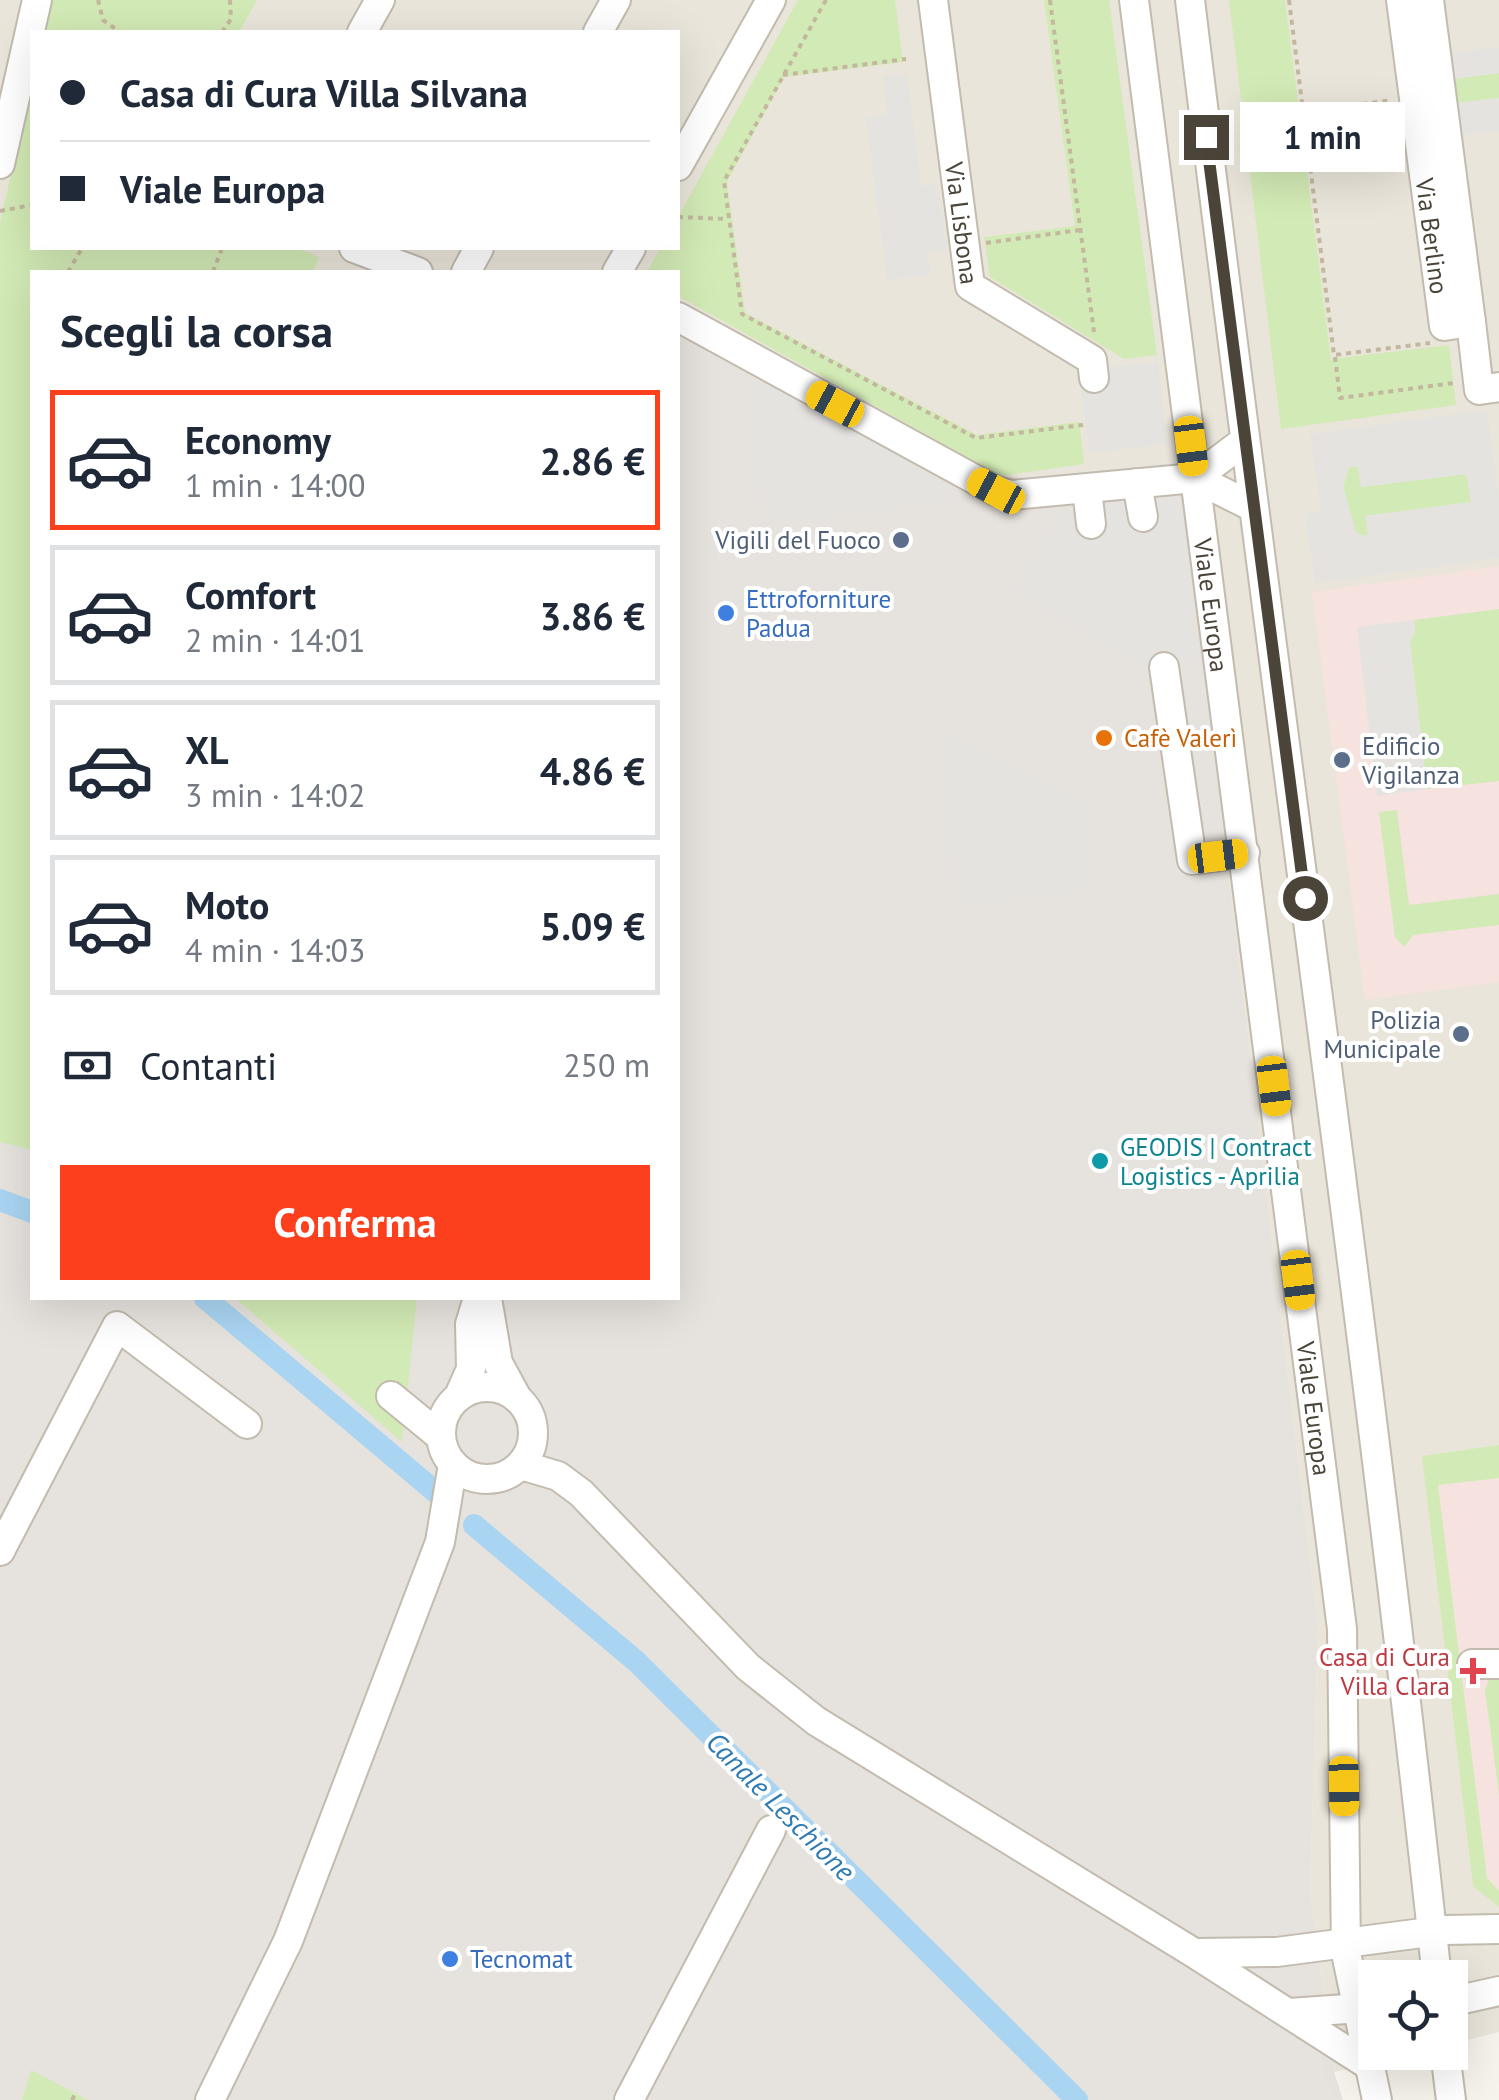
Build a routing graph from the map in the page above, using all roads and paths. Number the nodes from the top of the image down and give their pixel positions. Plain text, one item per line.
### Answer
1 (37, 0) edge
2 (98, 0) edge
3 (230, 0) edge
4 (380, 0) edge
5 (616, 0) edge
6 (771, 0) edge
7 (826, 0) edge
8 (933, 0) edge
9 (1050, 0) edge
10 (1134, 0) edge
11 (1190, 0) edge
12 (1289, 0) edge
13 (1401, 0) edge
14 (1428, 0) edge
15 (30, 30) edge
16 (117, 30) edge
17 (223, 30) edge
18 (363, 30) edge
19 (599, 30) edge
20 (30, 31) edge
21 (906, 59) dead end
22 (783, 75) junction
23 (1402, 98) dead end
24 (1303, 112) junction
25 (680, 162) edge
26 (0, 164) edge
27 (30, 205) edge
28 (0, 211) edge
29 (680, 217) edge
30 (729, 219) junction
31 (1080, 230) junction
32 (981, 244) dead end
33 (359, 250) edge
34 (413, 270) edge
35 (680, 318) edge
36 (1471, 322) junction
37 (1434, 342) dead end
38 (1096, 346) dead end
39 (1334, 355) junction
40 (1094, 378) dead end
41 (1479, 386) edge
42 (1083, 425) dead end
43 (1244, 442) junction
44 (1195, 478) junction
45 (1138, 483) junction
46 (1086, 488) junction
47 (1251, 506) junction
48 (1143, 518) dead end
49 (1091, 524) dead end
50 (1164, 667) dead end
51 (1245, 853) junction
52 (477, 1300) edge
53 (486, 1300) edge
54 (517, 1398) junction
55 (454, 1402) junction
56 (533, 1423) junction
57 (247, 1424) dead end
58 (441, 1437) junction
59 (453, 1464) junction
60 (522, 1465) junction
61 (495, 1479) junction
62 (581, 1493) junction
63 (440, 1542) junction
64 (0, 1551) edge
65 (771, 1830) dead end
66 (1499, 1930) edge
67 (1432, 1932) junction
68 (1346, 1943) junction
69 (1194, 1952) junction
70 (1434, 1960) edge
71 (1358, 1984) edge
72 (1499, 1991) edge
73 (1468, 1998) edge
74 (1358, 2008) edge
75 (1289, 2013) junction
76 (1358, 2058) edge
77 (1369, 2070) edge
78 (1448, 2070) edge
79 (76, 2094) dead end
80 (72, 2100) edge
81 (210, 2100) edge
82 (629, 2100) edge
83 (1377, 2100) edge
84 (1451, 2100) edge

1 - 15 street
2 - 16 path
3 - 17 path
4 - 18 street
5 - 19 street
6 - 25 street
7 - 22 path
8 - 40 street, Via Lisbona
9 - 31 path
10 - 44 street, Viale Europa
11 - 43 street, Viale Europa
12 - 24 path
13 - 36 street, Via Berlino
14 - 36 street, Via Berlino
20 - 26 street
21 - 22 path
22 - 30 path
23 - 24 path
24 - 39 path
27 - 28 path
29 - 30 path
30 - 42 path
31 - 32 path
31 - 38 path
33 - 34 street
35 - 46 street
36 - 41 street, Via Berlino
37 - 39 path
39 - 41 path
43 - 44 street
43 - 47 street, Viale Europa
44 - 45 street
44 - 47 street
44 - 51 street, Viale Europa
45 - 46 street
45 - 48 street
46 - 49 street
47 - 67 street, Viale Europa
50 - 51 street
51 - 68 street, Viale Europa
52 - 55 street
53 - 54 street
54 - 55 street
54 - 56 street
55 - 58 street
55 - 58 street
56 - 60 street
56 - 62 street
57 - 64 street
58 - 59 street
59 - 61 street
59 - 63 street
60 - 61 street
60 - 62 street
61 - 63 street
62 - 69 street
63 - 81 street
65 - 82 street
66 - 67 street
67 - 68 street
67 - 70 street, Viale Europa
68 - 69 street
68 - 71 street, Viale Europa
69 - 75 street
72 - 73 street
74 - 75 street
75 - 76 street
77 - 83 street, Viale Europa
78 - 84 street
79 - 80 path

